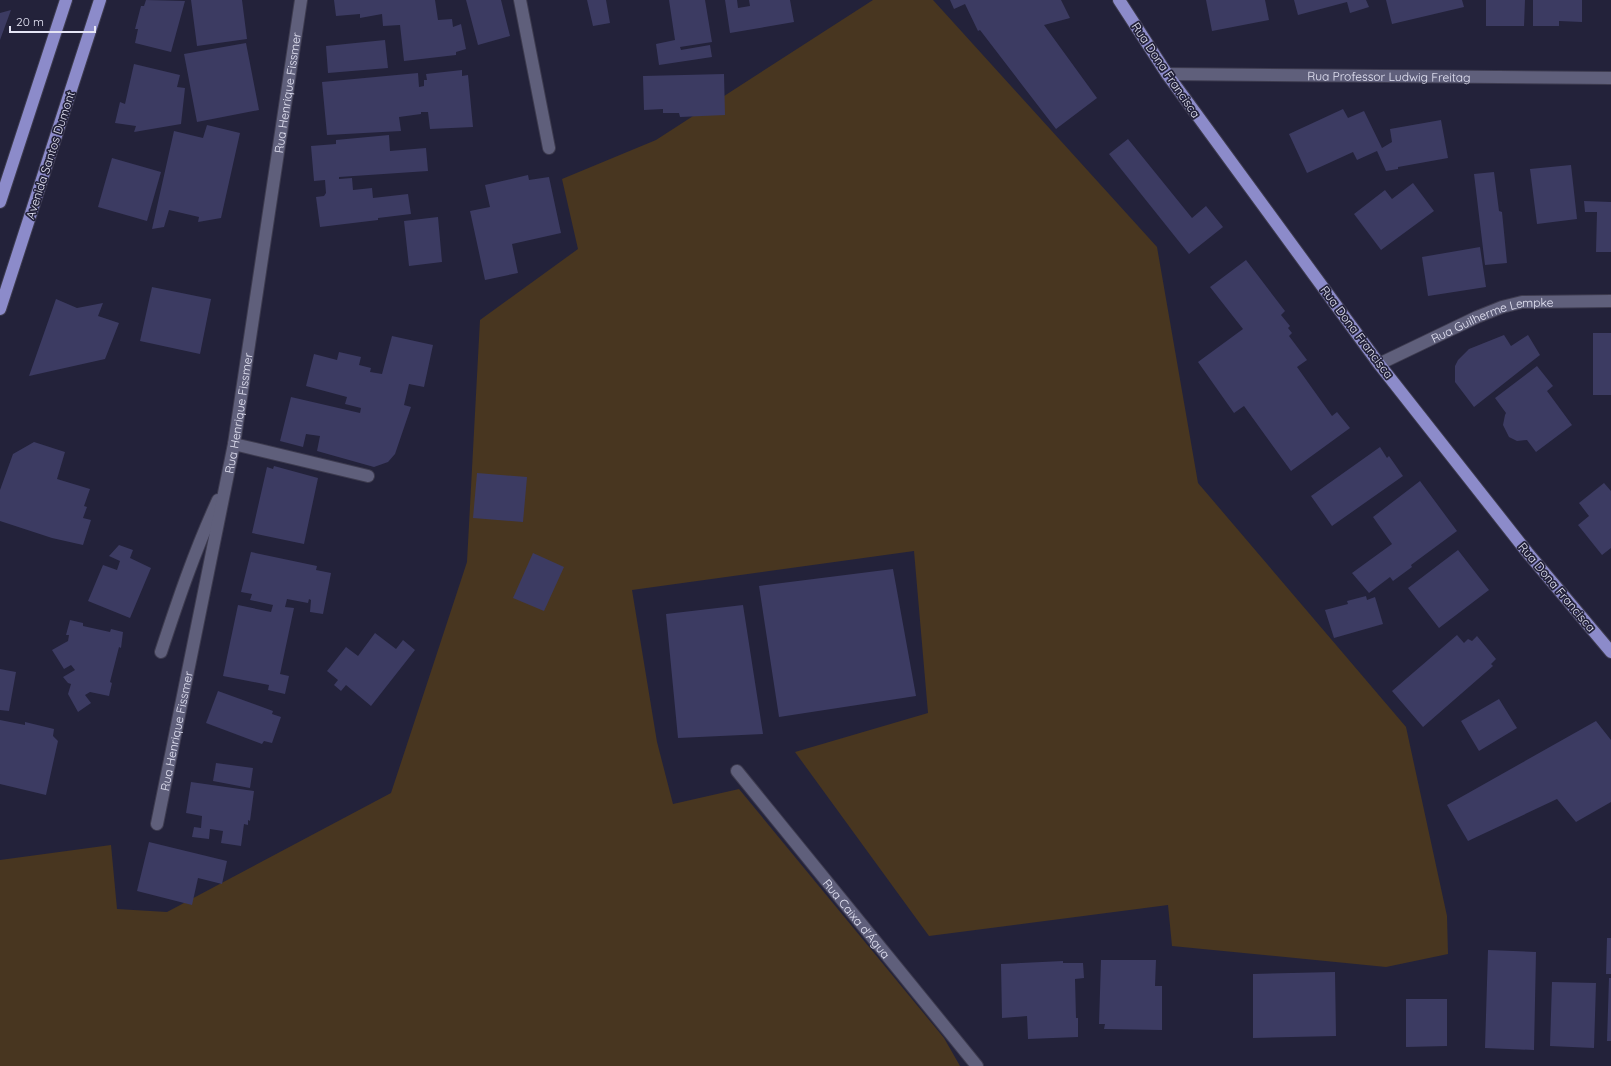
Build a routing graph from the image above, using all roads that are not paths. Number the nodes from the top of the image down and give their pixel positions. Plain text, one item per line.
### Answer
1 (66, 0) edge
2 (100, 0) edge
3 (302, 0) edge
4 (520, 0) edge
5 (1120, 0) edge
6 (1167, 74) junction
7 (1611, 78) edge
8 (549, 148) dead end
9 (0, 202) edge
10 (1611, 301) edge
11 (0, 309) edge
12 (1379, 364) junction
13 (234, 444) junction
14 (368, 476) dead end
15 (227, 483) junction
16 (161, 652) dead end
17 (1611, 652) edge
18 (737, 771) dead end
19 (157, 824) dead end
20 (977, 1066) edge

1 - 9 main road
2 - 11 main road, Avenida Santos Dumont
3 - 13 street, Rua Henrique Fissmer
4 - 8 street
5 - 6 main road, Rua Dona Francisca
6 - 7 street, Rua Professor Ludwig Freitag
6 - 12 main road, Rua Dona Francisca
10 - 12 street, Rua Guilherme Lempke
12 - 17 main road, Rua Dona Francisca
13 - 14 street
13 - 15 street, Rua Henrique Fissmer
15 - 16 street
15 - 19 street, Rua Henrique Fissmer
18 - 20 street, Rua Caixa d'Água

